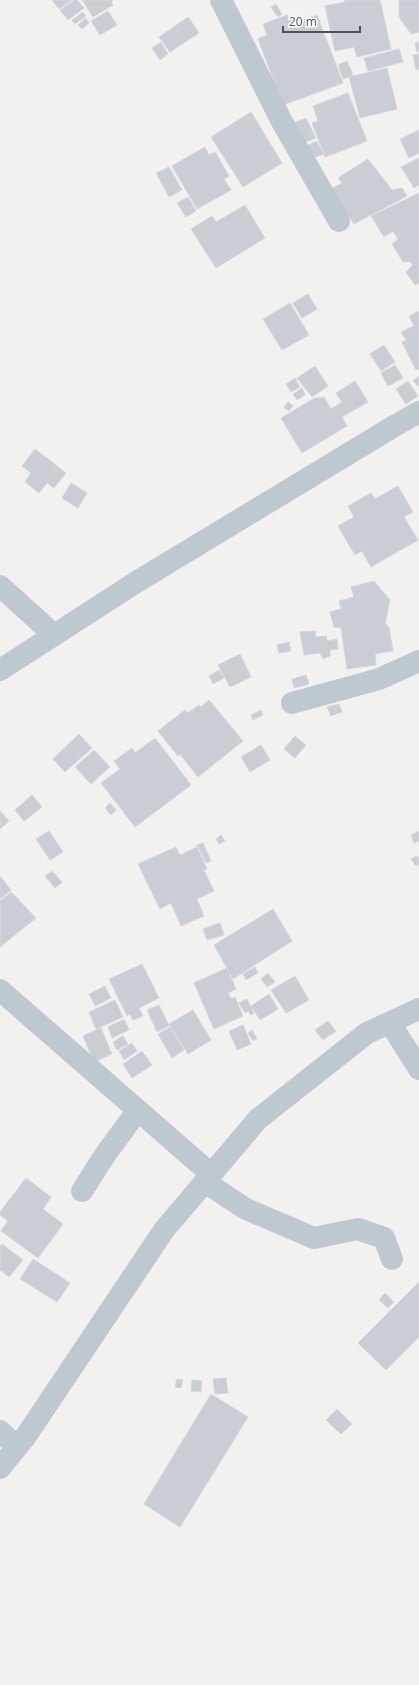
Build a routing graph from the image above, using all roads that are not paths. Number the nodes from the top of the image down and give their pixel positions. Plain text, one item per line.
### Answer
1 (220, 0) edge
2 (339, 221) dead end
3 (419, 412) edge
4 (0, 586) edge
5 (54, 635) junction
6 (419, 661) edge
7 (0, 670) edge
8 (292, 703) dead end
9 (0, 990) edge
10 (419, 1009) edge
11 (390, 1022) junction
12 (419, 1069) edge
13 (138, 1110) junction
14 (208, 1178) junction
15 (82, 1192) dead end
16 (392, 1259) dead end
17 (0, 1431) edge
18 (17, 1447) junction
19 (0, 1468) edge

1 - 2 street
3 - 5 street
4 - 5 street
5 - 7 street
6 - 8 street
9 - 13 street
10 - 11 street
11 - 12 street
11 - 14 street
13 - 14 street
13 - 15 street
14 - 16 street
14 - 18 street
17 - 18 street
18 - 19 street

